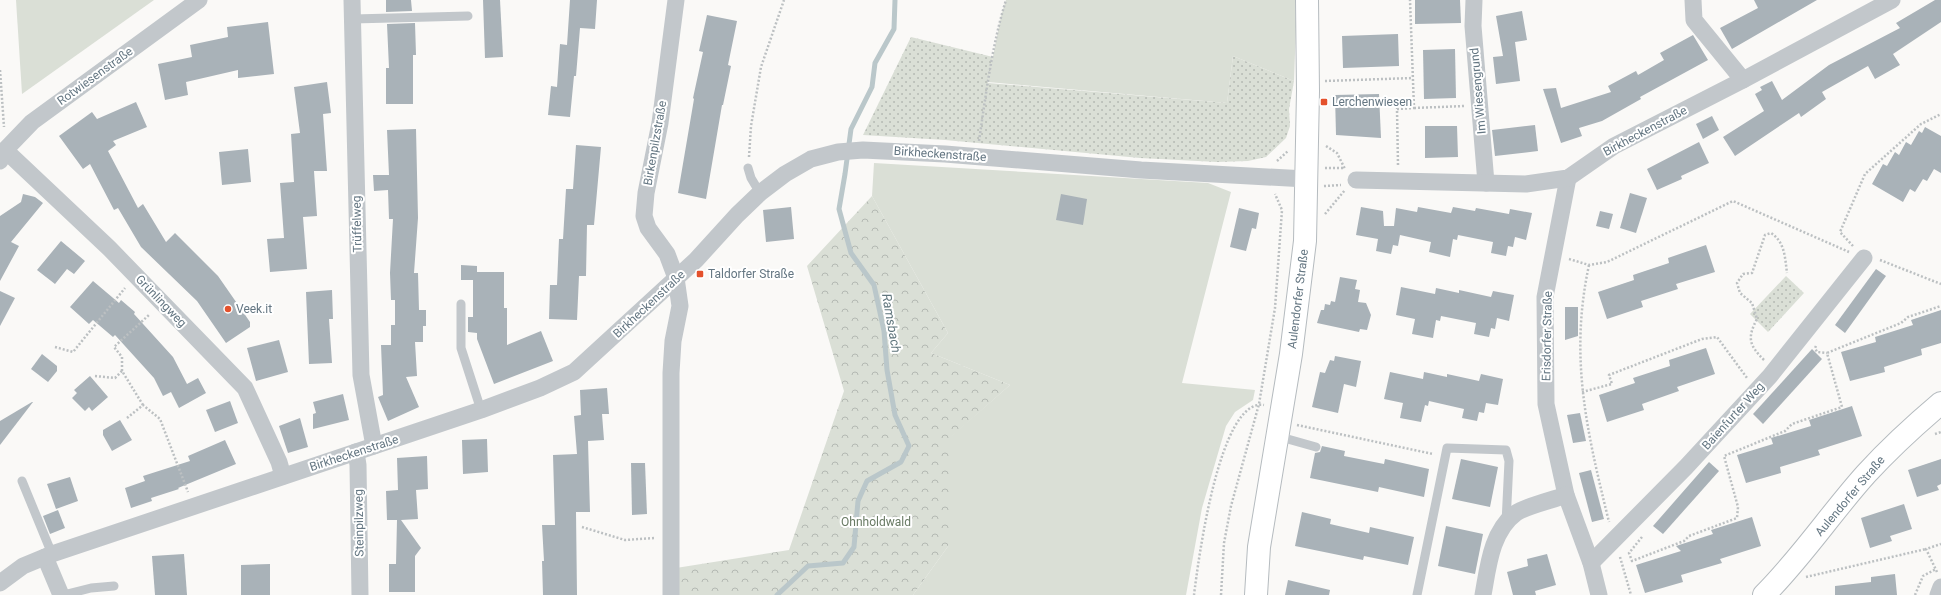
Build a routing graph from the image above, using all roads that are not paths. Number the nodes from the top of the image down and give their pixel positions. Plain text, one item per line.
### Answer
1 (199, 0) edge
2 (352, 0) edge
3 (676, 0) edge
4 (1307, 0) edge
5 (1474, 0) edge
6 (1693, 0) edge
7 (1892, 0) edge
8 (468, 16) dead end
9 (352, 19) junction
10 (1743, 80) junction
11 (3, 155) edge
12 (748, 168) road end
13 (1350, 174) road end
14 (1568, 178) junction
15 (1306, 179) junction
16 (1486, 182) junction
17 (760, 192) junction
18 (1864, 258) road end
19 (676, 278) junction
20 (461, 304) dead end
21 (1941, 403) edge
22 (481, 410) junction
23 (1278, 436) junction
24 (374, 446) junction
25 (1316, 447) dead end
26 (356, 452) junction
27 (283, 476) junction
28 (22, 481) dead end
29 (1566, 495) junction
30 (1506, 524) junction
31 (48, 556) junction
32 (1591, 563) junction
33 (1940, 581) edge
34 (0, 583) edge
35 (114, 586) dead end
36 (92, 592) edge
37 (62, 595) edge
38 (360, 595) edge
39 (671, 595) edge
40 (1256, 595) edge
41 (1417, 595) edge
42 (1483, 595) edge
43 (1599, 595) edge
44 (1764, 595) edge
45 (1938, 595) edge

1 - 11 street, Rotwiesenstraße
2 - 9 street, Trüffelweg
3 - 19 street, Birkenpilzstraße
4 - 15 main road, Aulendorfer Straße
5 - 16 street, Im Wiesengrund
6 - 10 street
7 - 10 street, Birkheckenstraße
8 - 9 lane
9 - 24 street, Trüffelweg
10 - 14 street, Birkheckenstraße
11 - 27 street, Grünlingweg
12 - 17 lane
13 - 16 street, Birkheckenstraße
14 - 16 street, Birkheckenstraße
14 - 29 street, Erisdorfer Straße
15 - 17 street, Birkheckenstraße
15 - 23 main road, Aulendorfer Straße
17 - 19 street, Birkheckenstraße
18 - 32 street, Baienfurter Weg
19 - 22 street, Birkheckenstraße
19 - 39 street
20 - 22 lane
21 - 44 main road, Aulendorfer Straße
22 - 24 street, Birkheckenstraße
23 - 25 lane
23 - 40 main road, Aulendorfer Straße
24 - 26 street, Birkheckenstraße
26 - 27 street, Birkheckenstraße
26 - 38 street, Steinpilzweg
27 - 31 street, Birkheckenstraße
28 - 31 lane
29 - 30 street
29 - 32 street, Erisdorfer Straße
30 - 41 lane
30 - 42 street
31 - 34 street, Birkheckenstraße
31 - 37 street
32 - 43 street, Erisdorfer Straße
33 - 45 street
35 - 36 lane
36 - 37 lane

